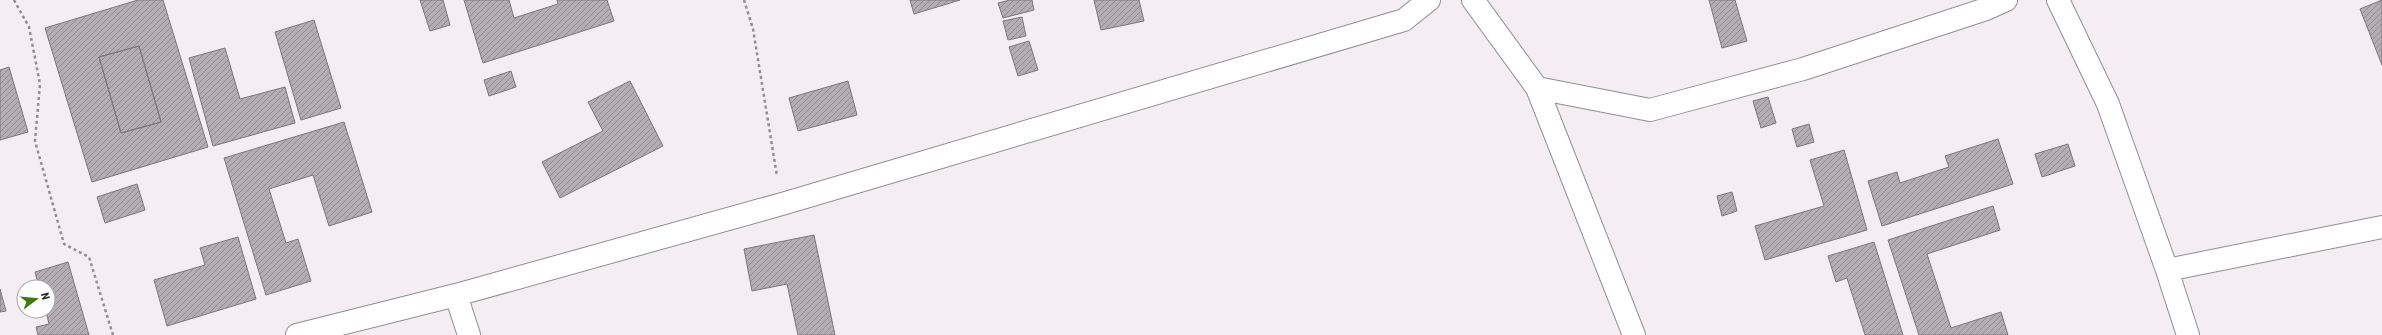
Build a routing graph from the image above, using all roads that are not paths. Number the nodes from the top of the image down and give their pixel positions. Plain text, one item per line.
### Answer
1 (1429, 0) edge
2 (1473, 0) edge
3 (2006, 0) edge
4 (2058, 0) edge
5 (1537, 88) junction
6 (2382, 227) edge
7 (2167, 270) junction
8 (456, 295) junction
9 (297, 335) edge
10 (469, 335) edge
11 (1634, 335) edge
12 (2188, 335) edge

1 - 8 street
2 - 5 street
3 - 5 street
4 - 7 street
5 - 11 street
6 - 7 street
7 - 12 street
8 - 9 street
8 - 10 street

